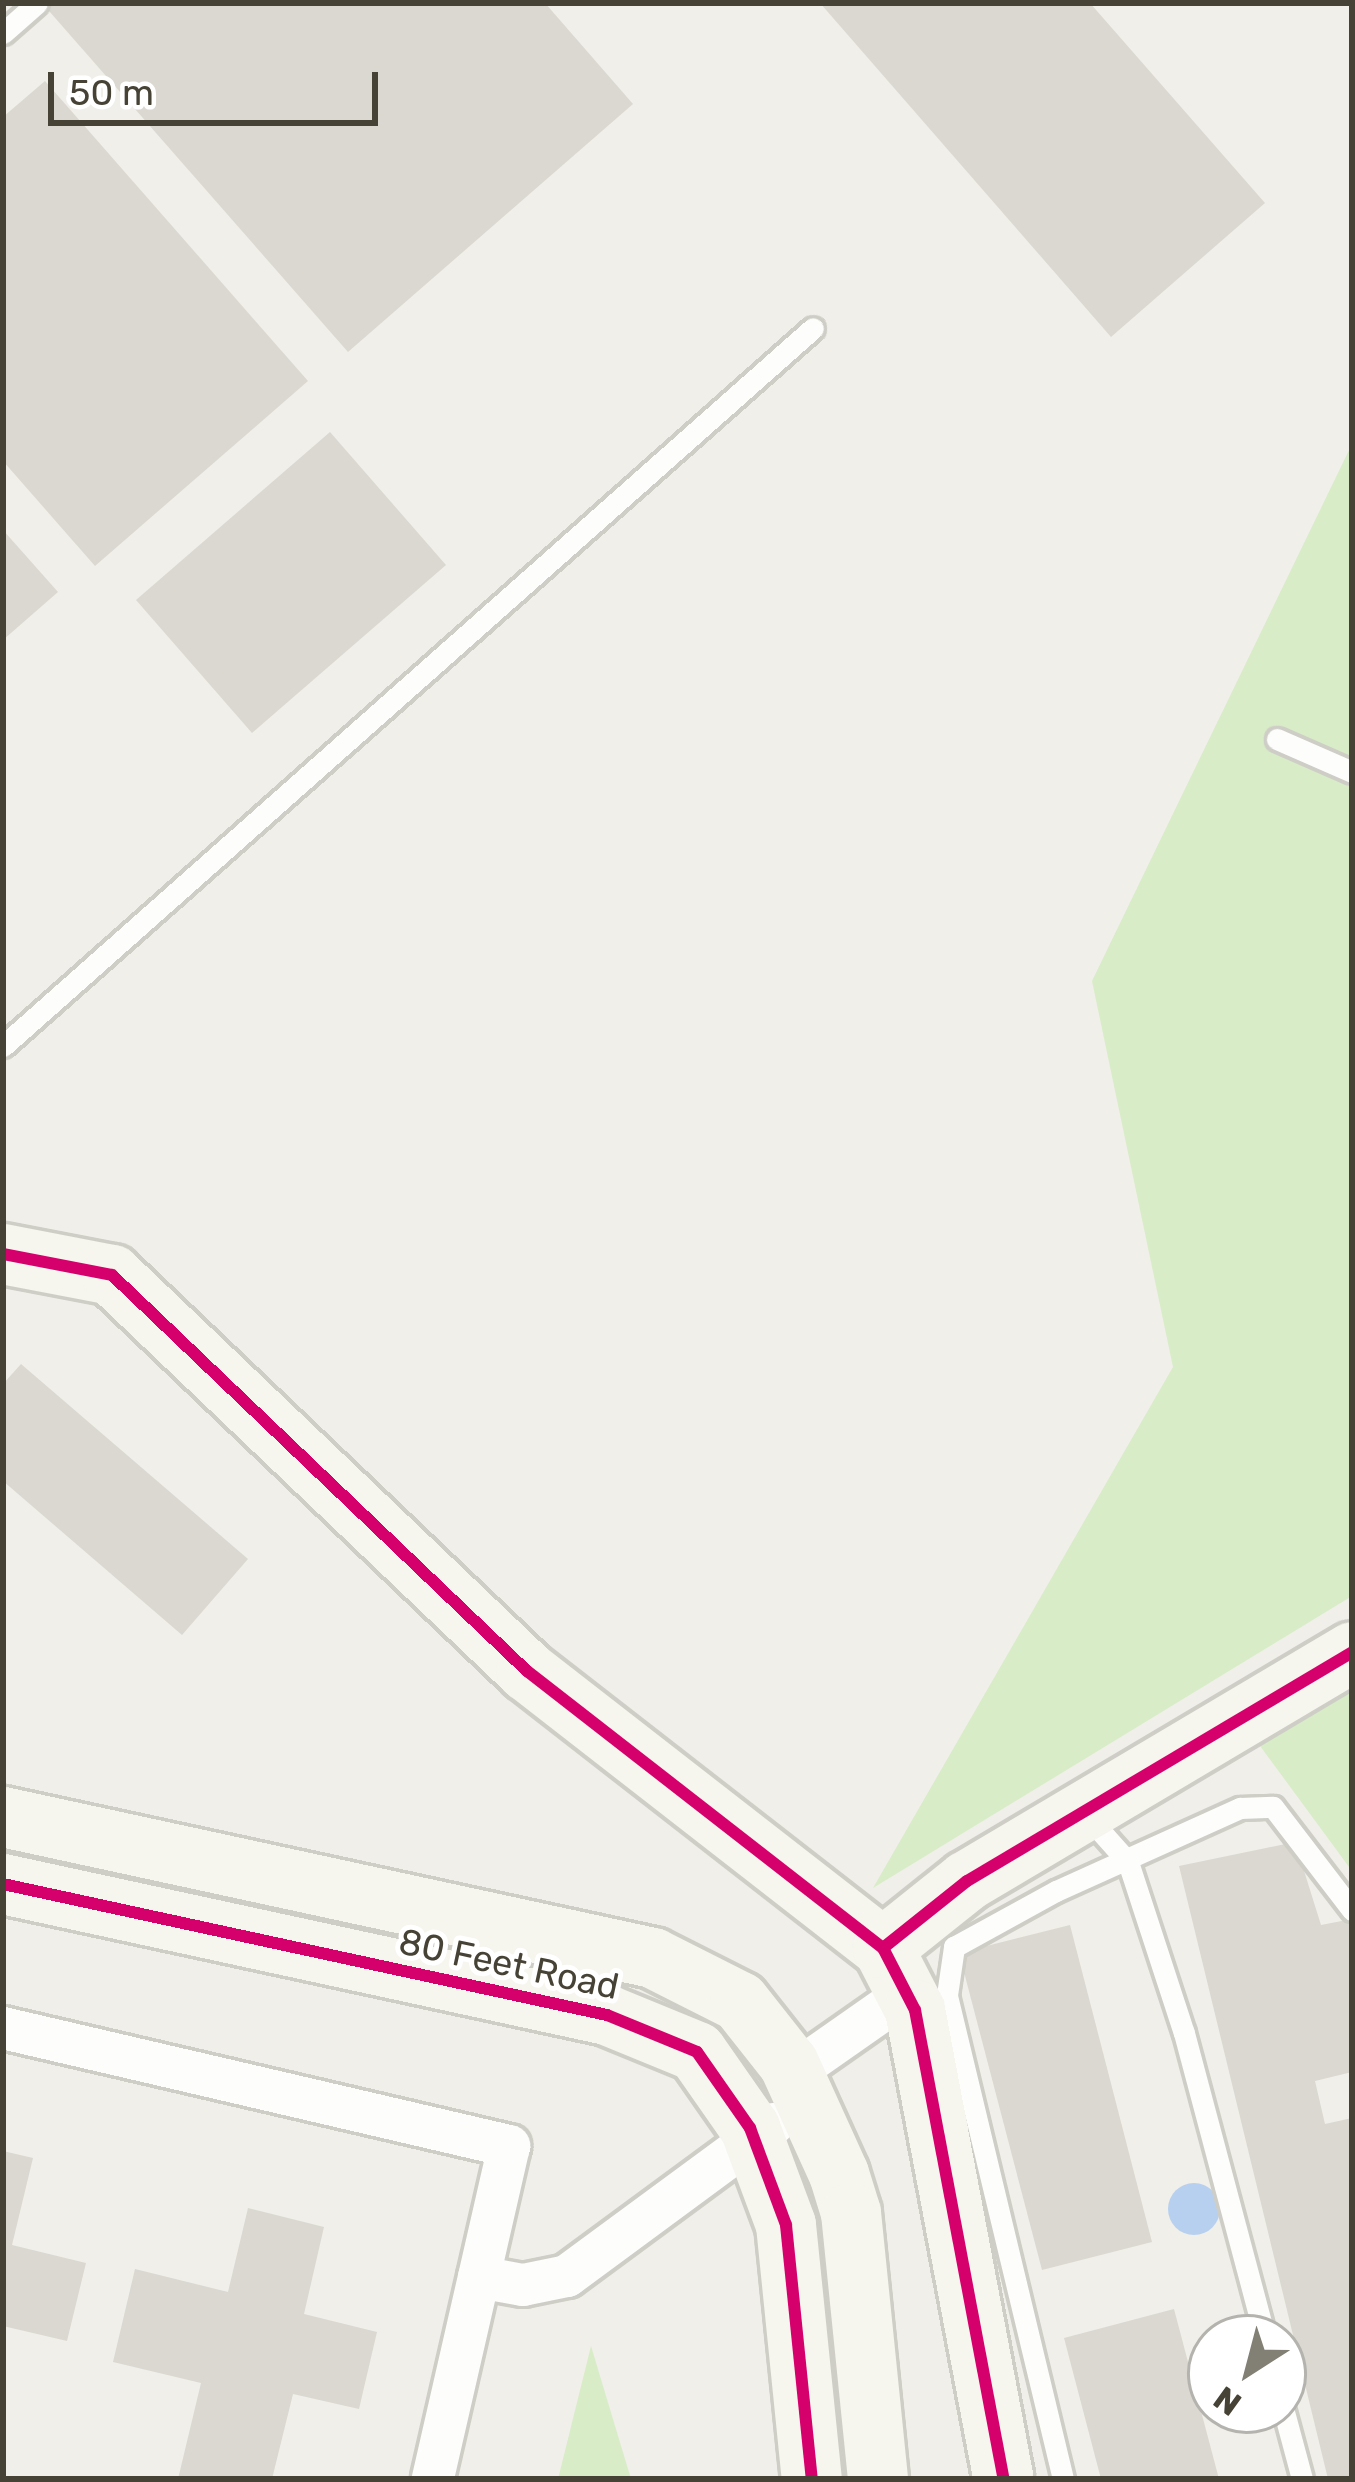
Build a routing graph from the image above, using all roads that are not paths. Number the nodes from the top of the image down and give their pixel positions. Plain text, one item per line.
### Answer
1 (37, 3) edge
2 (3, 33) edge
3 (813, 328) dead end
4 (1277, 739) dead end
5 (1352, 772) edge
6 (3, 1046) edge
7 (3, 1254) edge
8 (1352, 1652) edge
9 (1083, 1812) junction
10 (3, 1817) edge
11 (1128, 1862) junction
12 (3, 1884) edge
13 (1352, 1910) edge
14 (894, 1971) junction
15 (3, 2028) edge
16 (800, 2085) junction
17 (754, 2139) junction
18 (479, 2278) junction
19 (1258, 2314) edge
20 (1290, 2434) edge
21 (433, 2479) edge
22 (812, 2479) edge
23 (878, 2479) edge
24 (1004, 2479) edge
25 (1063, 2479) edge
26 (1302, 2479) edge

1 - 2 lane
3 - 6 lane
4 - 5 lane
7 - 14 street
8 - 9 street
9 - 11 lane
9 - 14 street
10 - 16 street, 80 Feet Road
11 - 13 lane
11 - 19 lane
11 - 25 lane
12 - 17 street, 80 Feet Road
14 - 16 street
14 - 24 street
15 - 18 street
16 - 17 street
16 - 23 street, 80 Feet Road
17 - 18 street
17 - 22 street, 80 Feet Road
18 - 21 street
20 - 26 lane

